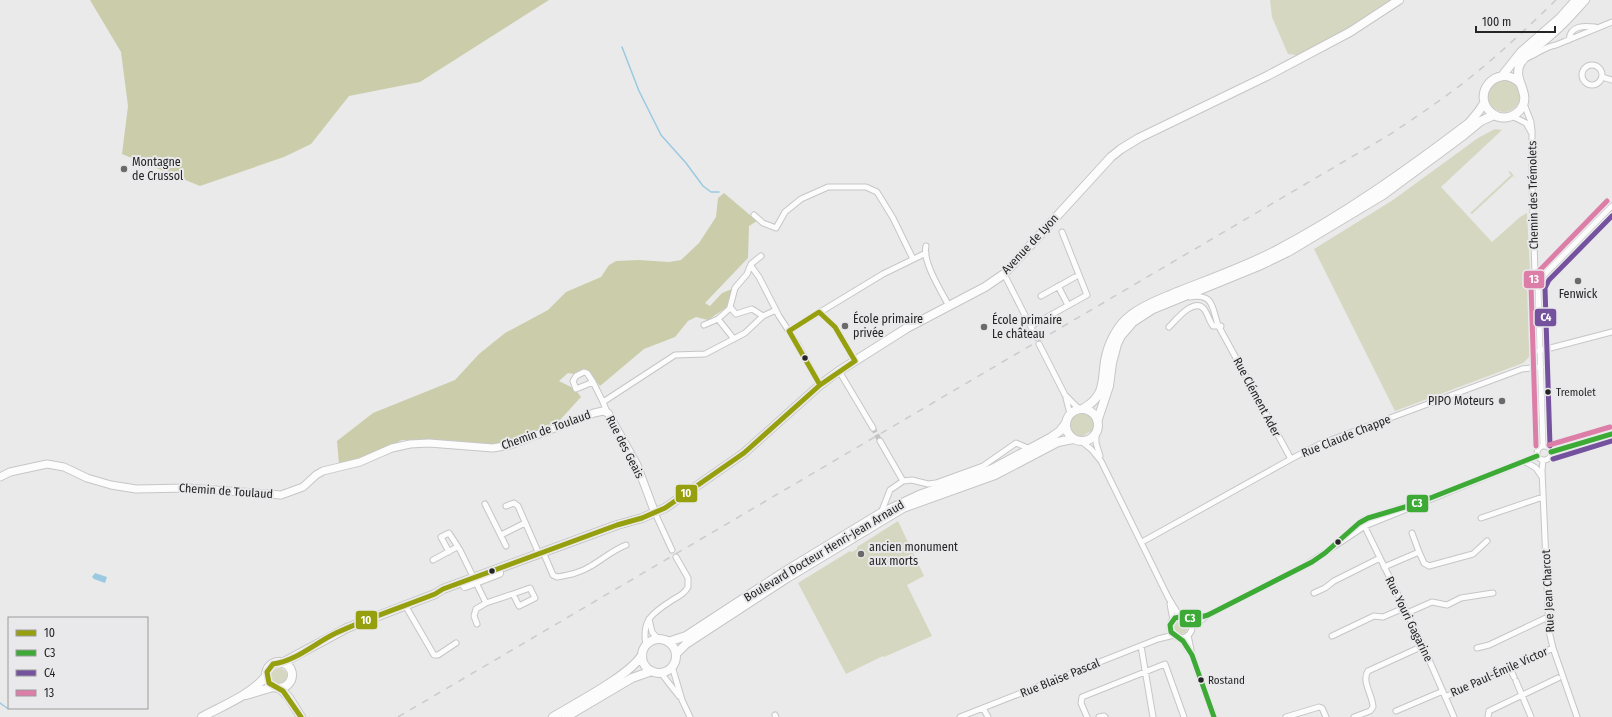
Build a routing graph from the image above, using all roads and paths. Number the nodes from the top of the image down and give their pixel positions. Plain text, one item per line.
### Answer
1 (1399, 0) edge
2 (1576, 0) edge
3 (1585, 0) edge
4 (1612, 22) edge
5 (1523, 60) junction
6 (1502, 76) junction
7 (1602, 77) junction
8 (1612, 80) edge
9 (1520, 83) junction
10 (1484, 103) junction
11 (1524, 104) junction
12 (1494, 115) junction
13 (1512, 116) junction
14 (1532, 135) junction
15 (1612, 206) edge
16 (754, 215) dead end
17 (1062, 232) dead end
18 (926, 246) dead end
19 (926, 253) junction
20 (761, 256) dead end
21 (912, 259) junction
22 (751, 266) junction
23 (1004, 274) junction
24 (1075, 277) dead end
25 (1540, 282) junction
26 (1058, 286) junction
27 (1041, 296) dead end
28 (1180, 298) junction
29 (1068, 305) junction
30 (949, 306) junction
31 (730, 307) junction
32 (776, 310) junction
33 (819, 312) junction
34 (763, 316) junction
35 (718, 319) junction
36 (704, 325) dead end
37 (1218, 325) junction
38 (1031, 326) junction
39 (1169, 327) dead end
40 (789, 331) junction
41 (1612, 332) edge
42 (1036, 337) dead end
43 (734, 339) junction
44 (1039, 344) dead end
45 (1539, 351) junction
46 (855, 361) junction
47 (1540, 367) junction
48 (840, 370) junction
49 (593, 382) dead end
50 (820, 385) junction
51 (1065, 395) junction
52 (603, 402) junction
53 (1082, 408) junction
54 (607, 412) junction
55 (1070, 414) junction
56 (1098, 419) junction
57 (1066, 423) junction
58 (873, 428) tunnel mouth
59 (1096, 433) junction
60 (1612, 434) edge
61 (1077, 440) junction
62 (880, 441) tunnel mouth
63 (1543, 446) junction
64 (1030, 449) junction
65 (1551, 452) junction
66 (1537, 456) junction
67 (1291, 459) junction
68 (1101, 461) junction
69 (1524, 461) junction
70 (1543, 461) junction
71 (0, 477) edge
72 (1542, 477) junction
73 (903, 481) junction
74 (1543, 497) junction
75 (485, 504) dead end
76 (506, 506) dead end
77 (655, 513) junction
78 (882, 513) junction
79 (1481, 518) dead end
80 (525, 523) junction
81 (1363, 523) junction
82 (1412, 533) dead end
83 (500, 534) junction
84 (1487, 541) dead end
85 (1142, 542) junction
86 (626, 545) dead end
87 (506, 546) dead end
88 (457, 547) junction
89 (672, 550) dead end
90 (449, 552) junction
91 (1419, 552) junction
92 (541, 553) junction
93 (676, 557) dead end
94 (1380, 558) junction
95 (433, 560) dead end
96 (1384, 567) junction
97 (474, 580) junction
98 (1314, 593) dead end
99 (1493, 593) dead end
100 (513, 594) dead end
101 (1168, 597) junction
102 (486, 603) junction
103 (405, 605) junction
104 (1404, 608) junction
105 (1406, 613) junction
106 (1208, 615) junction
107 (1181, 616) junction
108 (1548, 617) junction
109 (649, 619) junction
110 (1188, 619) junction
111 (1173, 620) junction
112 (477, 624) dead end
113 (1170, 627) junction
114 (1192, 627) junction
115 (1174, 635) junction
116 (1188, 635) junction
117 (1332, 636) dead end
118 (1180, 638) junction
119 (658, 639) junction
120 (1158, 639) junction
121 (668, 642) junction
122 (456, 643) dead end
123 (646, 646) junction
124 (1141, 646) junction
125 (1422, 646) junction
126 (1477, 648) dead end
127 (1553, 648) junction
128 (308, 650) junction
129 (676, 654) junction
130 (642, 655) junction
131 (1192, 655) junction
132 (282, 663) junction
133 (672, 666) junction
134 (1510, 668) junction
135 (1146, 671) junction
136 (292, 672) junction
137 (656, 672) junction
138 (267, 675) junction
139 (1558, 678) dead end
140 (290, 682) junction
141 (276, 687) junction
142 (1443, 691) junction
143 (1445, 696) junction
144 (1523, 696) junction
145 (236, 699) junction
146 (682, 700) junction
147 (296, 708) junction
148 (984, 708) junction
149 (1396, 711) dead end
150 (202, 717) edge
151 (301, 717) edge
152 (552, 717) edge
153 (566, 717) edge
154 (690, 717) edge
155 (960, 717) edge
156 (988, 717) edge
157 (1087, 717) edge
158 (1099, 717) edge
159 (1105, 717) edge
160 (1153, 717) edge
161 (1184, 717) edge
162 (1214, 717) edge
163 (1286, 717) edge
164 (1326, 717) edge
165 (1354, 717) edge
166 (1454, 717) edge
167 (1488, 717) edge
168 (1531, 717) edge
169 (1577, 717) edge

1 - 23 main road, Avenue de Lyon
2 - 6 main road
3 - 5 main road
4 - 5 street
5 - 9 main road
6 - 9 main road
6 - 10 main road
7 - 7 street
7 - 8 street
9 - 11 main road
10 - 12 main road
10 - 53 main road
11 - 13 main road
11 - 14 street, Chemin des Trémolets
12 - 13 main road
12 - 28 main road
13 - 14 street, Chemin des Trémolets
14 - 25 street, Chemin des Trémolets
15 - 25 street
16 - 21 street
17 - 29 street
18 - 19 street
19 - 21 street
19 - 30 street
20 - 22 street
21 - 33 street
22 - 31 street
22 - 32 street
23 - 30 main road, Avenue de Lyon
23 - 38 street
24 - 26 street
25 - 45 street, Chemin des Trémolets
26 - 27 street
26 - 29 street
28 - 37 street, Rue Clément Ader
28 - 56 main road
29 - 38 street
30 - 46 main road, Avenue de Lyon
31 - 34 street
31 - 35 street
32 - 34 street
32 - 40 street
33 - 40 street
33 - 46 street
34 - 43 street
35 - 36 street
35 - 43 street
37 - 39 street
37 - 67 street, Rue Clément Ader
38 - 42 street
40 - 50 street
41 - 45 street
43 - 52 street
44 - 51 street
45 - 47 street, Chemin des Trémolets
46 - 48 main road, Avenue de Lyon
47 - 63 street, Chemin des Trémolets
47 - 67 street, Rue Claude Chappe
48 - 50 main road, Avenue de Lyon
48 - 58 street
49 - 52 street, Rue des Geais
50 - 77 main road, Avenue de Lyon
51 - 53 street
51 - 55 street
52 - 54 street, Rue des Geais
53 - 55 main road
53 - 56 main road
54 - 71 street, Chemin de Toulaud
54 - 77 street, Rue des Geais
55 - 57 main road
56 - 59 main road
57 - 61 main road
57 - 64 main road, Boulevard Docteur Henri-Jean Arnaud
59 - 61 main road
59 - 68 street
60 - 65 street
61 - 68 street
61 - 129 main road, Boulevard Docteur Henri-Jean Arnaud
62 - 73 street
63 - 65 street
63 - 66 street
64 - 73 street
64 - 78 main road, Boulevard Docteur Henri-Jean Arnaud
65 - 70 street
66 - 69 street
66 - 70 street
67 - 85 street, Rue Claude Chappe
68 - 85 street
69 - 72 street
69 - 81 street
70 - 72 street, Rue Jean Charcot
72 - 74 street, Rue Jean Charcot
73 - 78 street
74 - 79 street
74 - 108 street, Rue Jean Charcot
75 - 83 street
76 - 80 street
77 - 89 street
77 - 92 main road, Avenue de Lyon
78 - 121 main road, Boulevard Docteur Henri-Jean Arnaud
80 - 83 street
80 - 92 street
81 - 94 street, Rue Youri Gagarine
81 - 106 street
82 - 91 street
83 - 87 street
84 - 91 street
85 - 101 street
86 - 92 street
88 - 90 street
88 - 90 street
88 - 97 street
90 - 95 street
91 - 96 street
92 - 97 main road, Avenue de Lyon
93 - 109 street
94 - 96 street, Rue Youri Gagarine
94 - 98 street
96 - 104 street, Rue Youri Gagarine
97 - 102 street
97 - 103 main road, Avenue de Lyon
99 - 105 street
100 - 102 street
101 - 107 street
101 - 111 street
102 - 112 street
103 - 122 street
103 - 128 main road, Avenue de Lyon
104 - 105 street, Rue Youri Gagarine
104 - 117 street
105 - 125 street, Rue Youri Gagarine
106 - 110 street
106 - 114 street
107 - 110 street
107 - 111 street
108 - 126 street
108 - 127 street, Rue Jean Charcot
109 - 119 street
109 - 123 street
110 - 114 street
111 - 113 street
113 - 115 street
113 - 120 street, Rue Blaise Pascal
114 - 116 street
115 - 118 street
115 - 120 street, Rue Blaise Pascal
116 - 118 street
116 - 131 street
118 - 131 street
119 - 121 main road
119 - 123 main road
120 - 124 street, Rue Blaise Pascal
121 - 129 main road
123 - 130 main road
124 - 135 street
124 - 148 street, Rue Blaise Pascal
125 - 142 street, Rue Youri Gagarine
125 - 165 street
127 - 134 street, Rue Paul-Émile Victor
127 - 169 street, Rue Jean Charcot
128 - 132 main road
128 - 136 main road
129 - 133 main road
130 - 137 main road
130 - 152 main road
131 - 162 street
132 - 136 main road
132 - 138 main road
133 - 137 main road
133 - 146 street
134 - 143 street, Rue Paul-Émile Victor
134 - 144 street
135 - 157 street
135 - 160 street
135 - 161 street
136 - 140 main road
137 - 146 street
137 - 153 main road
138 - 141 main road
138 - 145 main road
139 - 144 street
140 - 141 main road
140 - 147 main road
141 - 145 main road
141 - 147 main road
142 - 143 street, Rue Youri Gagarine
142 - 149 street
143 - 166 street, Rue Youri Gagarine
144 - 167 street
144 - 168 street
145 - 150 main road
146 - 154 street
147 - 151 main road
148 - 155 street, Rue Blaise Pascal
148 - 156 street
158 - 159 street
163 - 164 street

